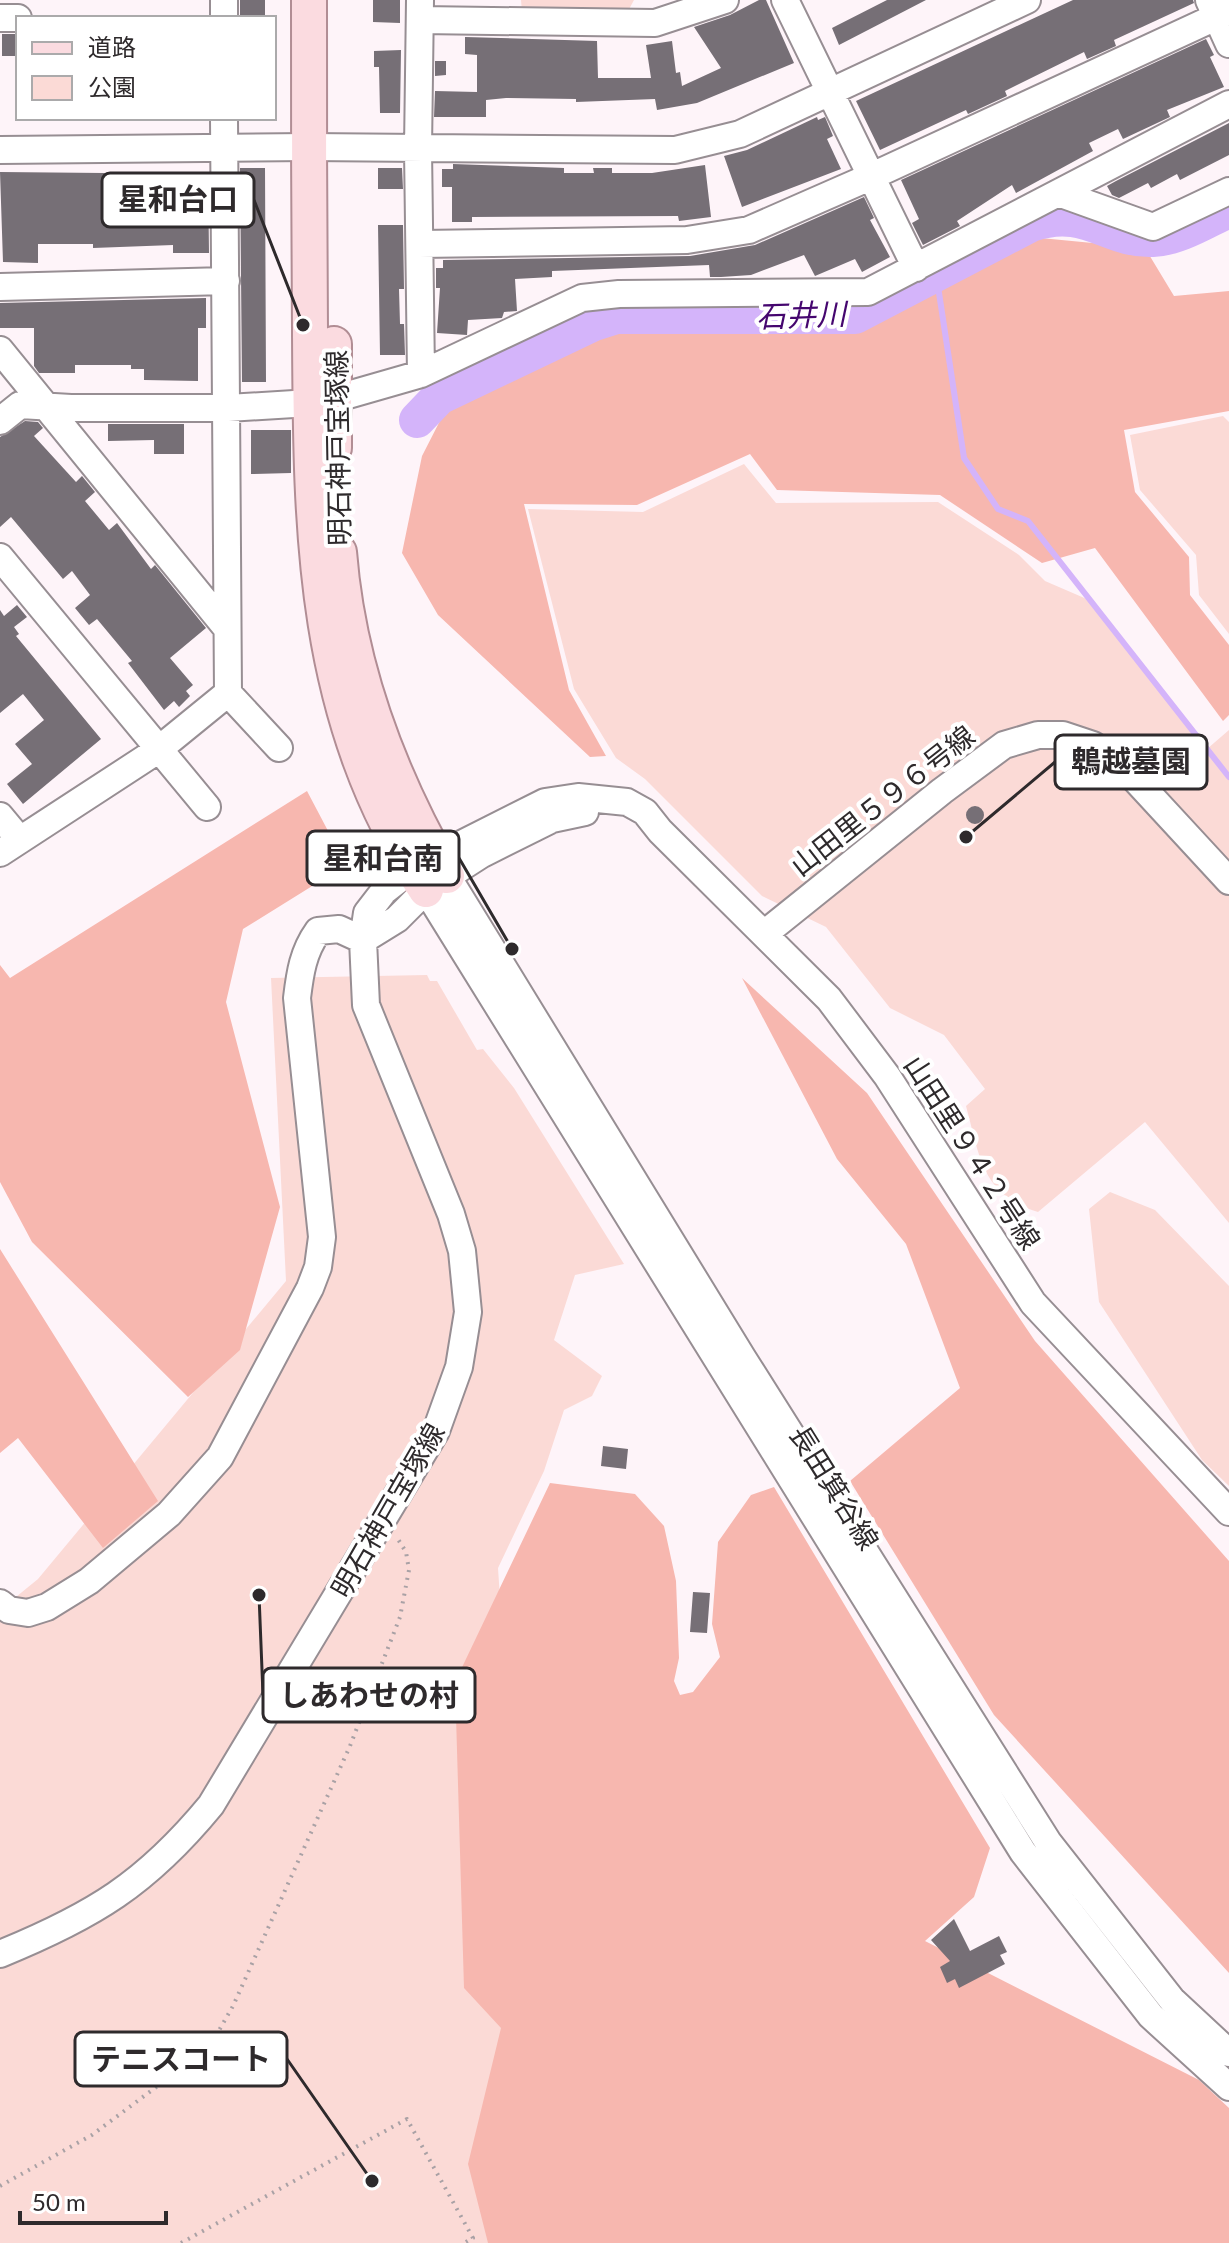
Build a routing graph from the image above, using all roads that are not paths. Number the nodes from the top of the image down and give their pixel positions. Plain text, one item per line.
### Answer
1 (309, 0) edge
2 (333, 0) edge
3 (725, 0) edge
4 (785, 0) edge
5 (1027, 0) edge
6 (1218, 9) edge
7 (420, 10) edge
8 (650, 11) edge
9 (1229, 44) edge
10 (828, 90) junction
11 (1229, 104) edge
12 (224, 120) edge
13 (320, 147) junction
14 (225, 149) junction
15 (418, 149) junction
16 (0, 150) edge
17 (870, 177) junction
18 (1229, 191) edge
19 (1061, 194) junction
20 (420, 244) junction
21 (916, 268) junction
22 (226, 281) junction
23 (0, 287) edge
24 (0, 350) edge
25 (421, 374) junction
26 (322, 401) junction
27 (44, 405) junction
28 (228, 408) junction
29 (0, 421) edge
30 (0, 557) edge
31 (225, 626) junction
32 (228, 693) junction
33 (279, 748) dead end
34 (158, 750) junction
35 (207, 807) dead end
36 (0, 816) edge
37 (10, 846) edge
38 (430, 873) junction
39 (1229, 881) edge
40 (764, 934) junction
41 (363, 940) junction
42 (1229, 1512) edge
43 (0, 1603) edge
44 (0, 1954) edge
45 (1229, 2053) edge
46 (1229, 2087) edge

1 - 13 main road, 明石神戸宝塚線
2 - 13 main road, 明石神戸宝塚線
3 - 8 street
4 - 10 street
5 - 10 street
6 - 9 street
6 - 17 street
7 - 8 street
7 - 15 street
10 - 15 street
10 - 17 street
11 - 19 street
12 - 14 street
13 - 14 street
13 - 15 street
13 - 26 main road, 明石神戸宝塚線
14 - 16 street
14 - 22 street
15 - 20 street
17 - 20 street
17 - 21 street
18 - 19 street
19 - 21 street
20 - 25 street
21 - 25 street
22 - 23 street
22 - 28 street
24 - 27 street
25 - 26 street
26 - 28 street
26 - 38 main road, 明石神戸宝塚線
27 - 28 street
27 - 29 street
27 - 31 street
28 - 31 street
30 - 34 street
31 - 32 street
32 - 33 street
32 - 34 street
34 - 35 street
34 - 37 street
36 - 37 street
38 - 40 street, 山田里９４２号線
38 - 41 street, 明石神戸宝塚線
38 - 45 street, 長田箕谷線
38 - 46 street, 長田箕谷線
39 - 40 street, 山田里５９６号線
40 - 42 street, 山田里９４２号線
41 - 43 street
41 - 44 street, 明石神戸宝塚線

